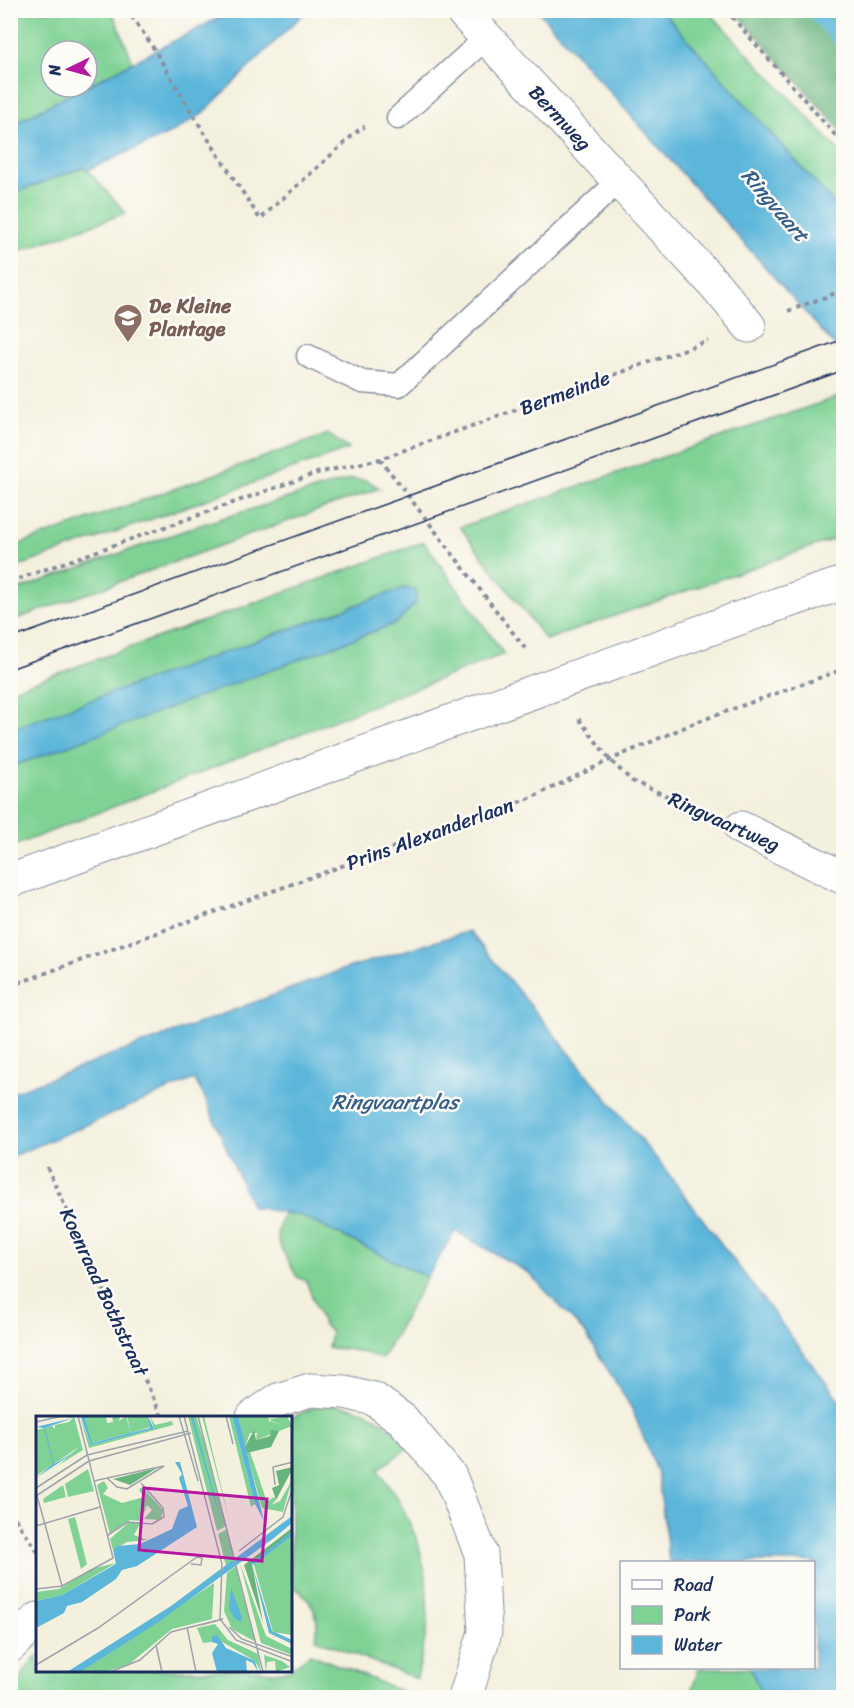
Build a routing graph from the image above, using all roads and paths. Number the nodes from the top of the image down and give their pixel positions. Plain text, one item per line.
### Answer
1 (135, 10) edge
2 (461, 10) edge
3 (726, 10) edge
4 (486, 38) junction
5 (398, 118) joint
6 (843, 145) edge
7 (619, 181) junction
8 (843, 290) edge
9 (758, 323) junction
10 (308, 356) dead end
11 (380, 459) junction
12 (10, 582) edge
13 (843, 583) edge
14 (531, 656) dead end
15 (843, 669) edge
16 (574, 713) dead end
17 (610, 760) junction
18 (741, 828) joint
19 (843, 878) edge
20 (10, 880) edge
21 (10, 986) edge
22 (47, 1167) dead end
23 (162, 1416) edge
24 (254, 1416) edge
25 (10, 1511) edge
26 (36, 1549) edge
27 (36, 1621) edge
28 (10, 1646) edge
29 (465, 1698) edge

1 - 5 path
2 - 4 street, Bermweg
3 - 6 path
4 - 5 lane
4 - 7 street, Bermweg
7 - 9 street, Bermweg
7 - 10 lane
8 - 9 path, Bermeinde
9 - 11 path, Bermeinde
11 - 12 path
11 - 14 path
13 - 20 street, bridge
15 - 17 path, Prins Alexanderlaan
16 - 17 path, Ringvaartweg
17 - 18 path, Ringvaartweg
17 - 21 path, Prins Alexanderlaan
18 - 19 street, Ringvaartweg
22 - 23 path, Koenraad Bothstraat
24 - 29 street
25 - 26 path
27 - 28 street

